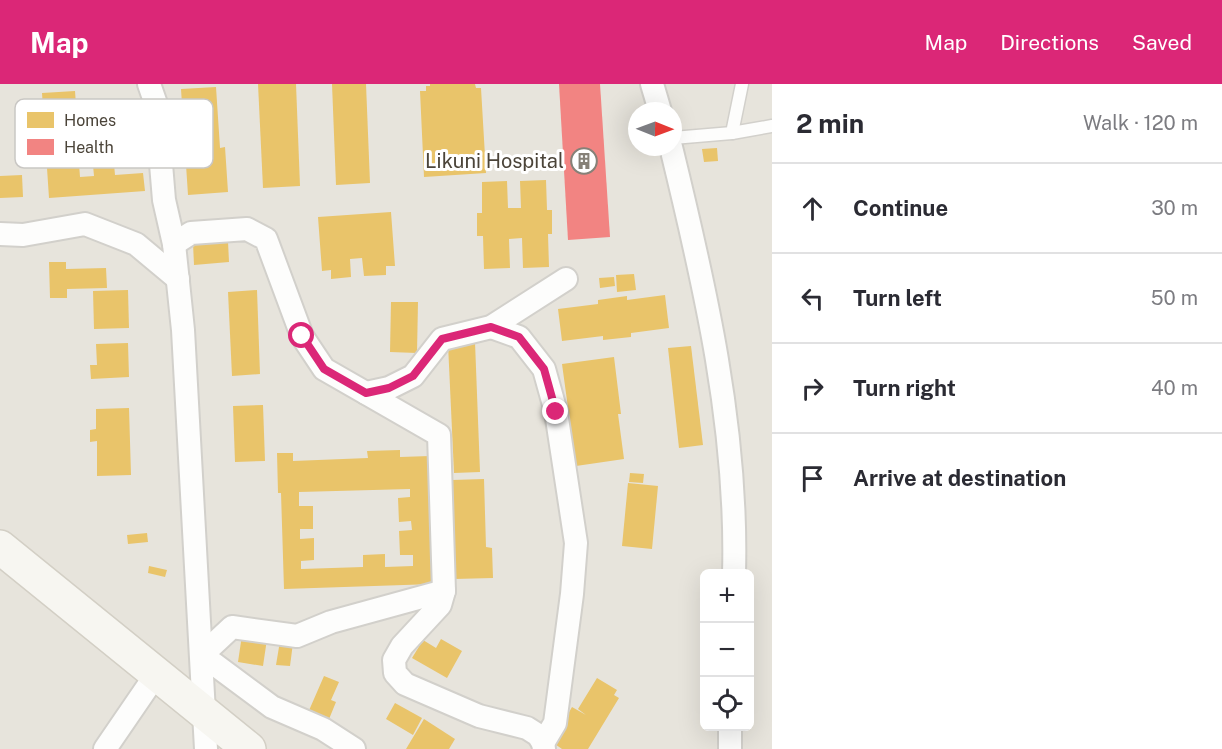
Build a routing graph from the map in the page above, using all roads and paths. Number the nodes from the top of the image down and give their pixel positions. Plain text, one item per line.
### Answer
1 (149, 84) edge
2 (652, 84) edge
3 (742, 84) edge
4 (154, 99) edge
5 (657, 102) edge
6 (772, 126) edge
7 (732, 133) junction
8 (682, 137) edge
9 (673, 156) edge
10 (161, 168) edge
11 (0, 234) edge
12 (174, 244) junction
13 (178, 279) junction
14 (566, 279) dead end
15 (491, 327) junction
16 (366, 393) junction
17 (0, 547) edge
18 (735, 569) edge
19 (444, 591) junction
20 (202, 655) junction
21 (157, 673) junction
22 (204, 711) junction
23 (730, 731) edge
24 (544, 746) edge
25 (105, 749) edge
26 (206, 749) edge
27 (249, 749) edge
28 (354, 749) edge
29 (730, 749) edge

1 - 4 street
2 - 5 street
3 - 7 lane
6 - 7 lane
7 - 8 lane
9 - 18 street
10 - 12 street
11 - 13 street
12 - 13 street
12 - 16 street
13 - 20 street
14 - 15 street
15 - 16 street
15 - 24 street
16 - 19 street
17 - 21 main road
19 - 20 street
19 - 24 street
20 - 22 street
20 - 28 street
21 - 22 main road
21 - 25 street
22 - 26 street
22 - 27 main road
23 - 29 street

